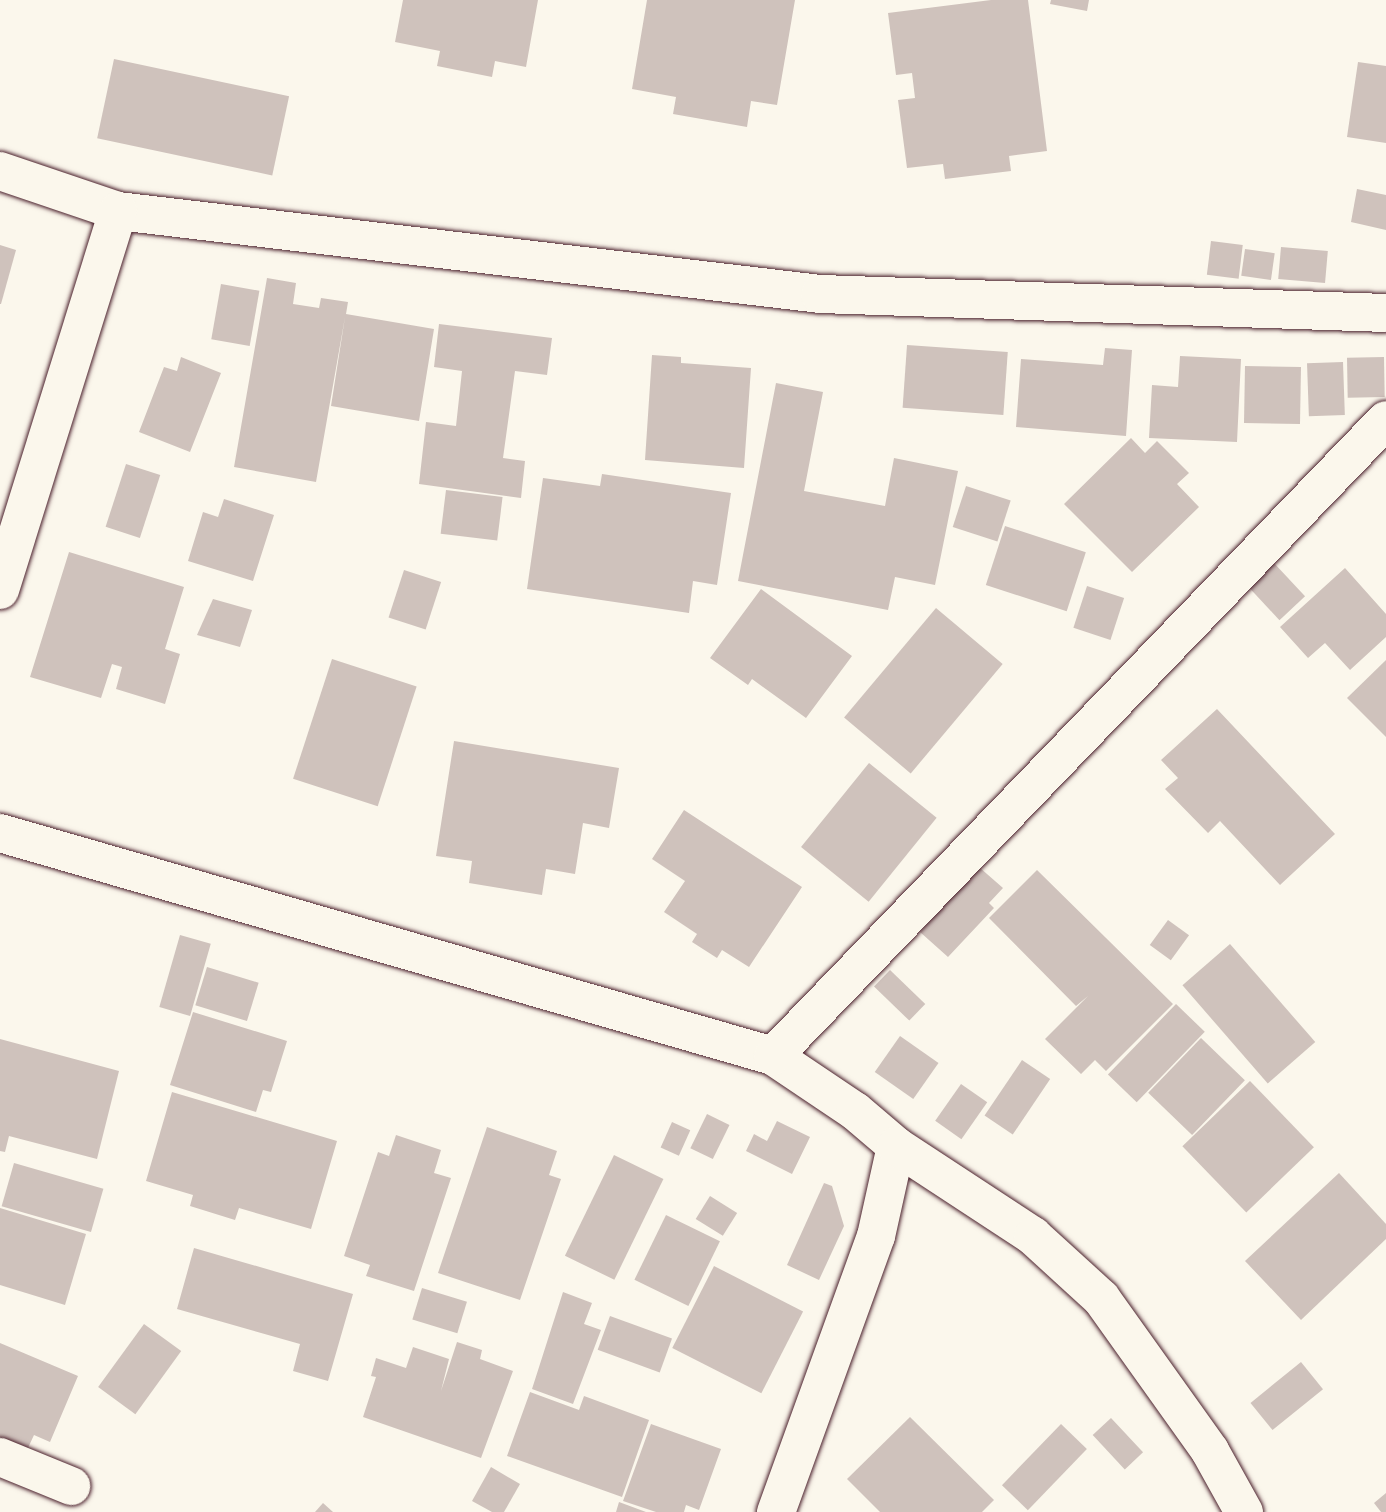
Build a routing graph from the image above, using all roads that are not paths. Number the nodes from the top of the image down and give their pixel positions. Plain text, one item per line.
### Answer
1 (0, 171) edge
2 (118, 211) junction
3 (1386, 313) edge
4 (1386, 420) edge
5 (0, 590) edge
6 (0, 833) edge
7 (773, 1056) junction
8 (896, 1146) junction
9 (0, 1457) edge
10 (71, 1486) dead end
11 (776, 1512) edge
12 (1244, 1512) edge

1 - 2 street
2 - 3 street
2 - 5 street
4 - 7 street
6 - 7 street
7 - 8 street
8 - 11 street
8 - 12 street
9 - 10 street

